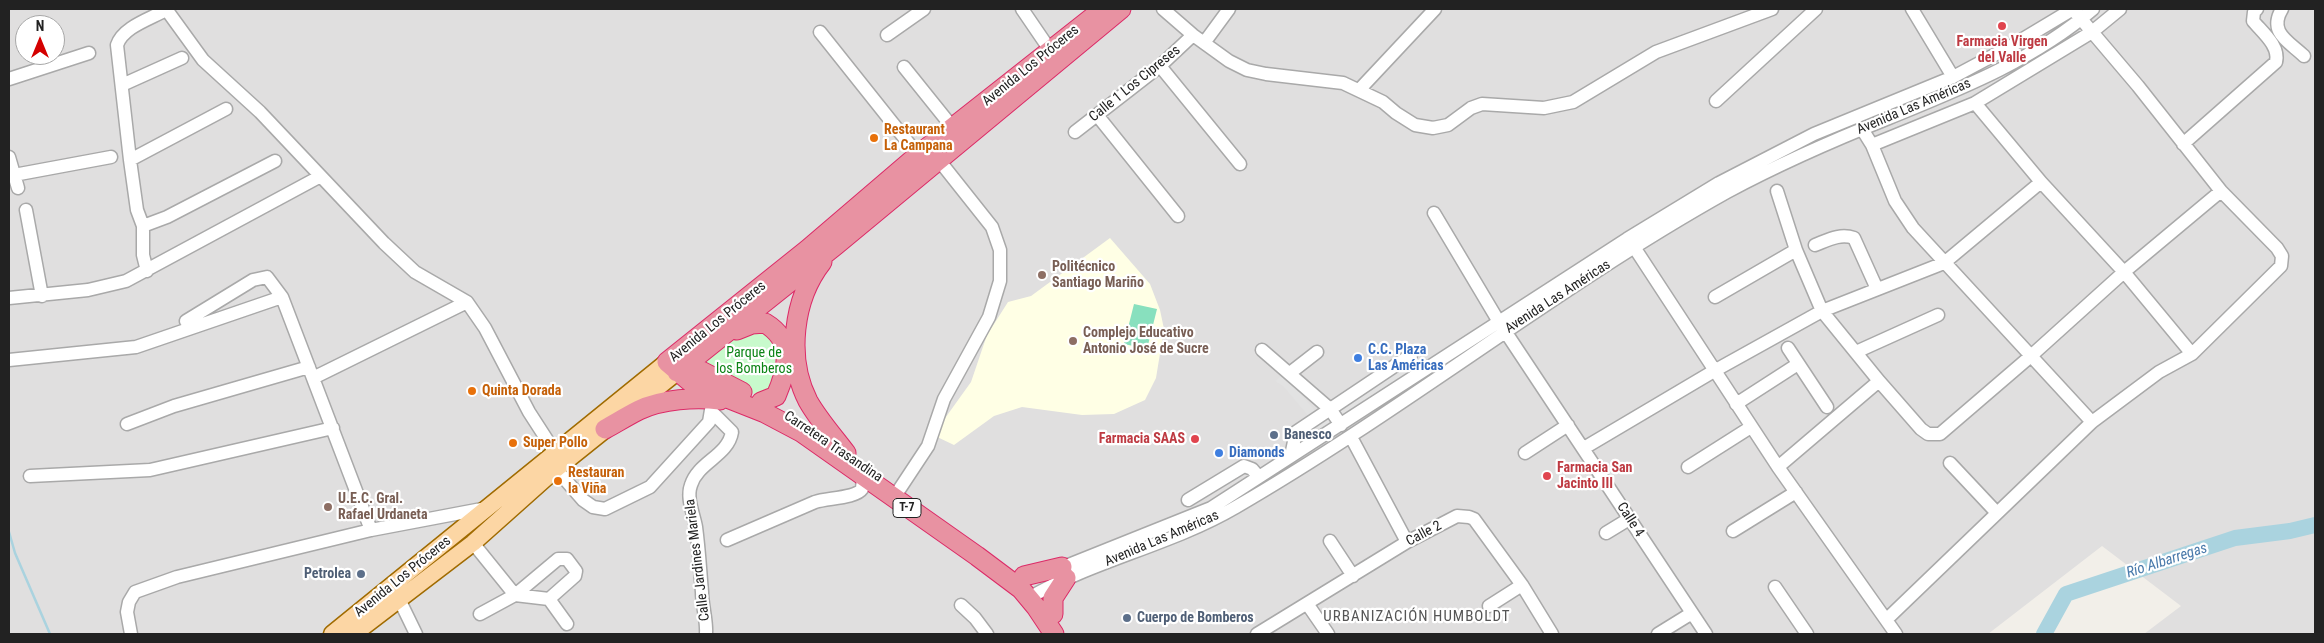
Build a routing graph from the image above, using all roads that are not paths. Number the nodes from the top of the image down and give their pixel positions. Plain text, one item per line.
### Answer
1 (166, 9) edge
2 (924, 9) edge
3 (1022, 9) edge
4 (1103, 9) edge
5 (1121, 9) edge
6 (1163, 9) edge
7 (1229, 9) edge
8 (1435, 9) edge
9 (1772, 9) edge
10 (1912, 9) edge
11 (2073, 9) edge
12 (2093, 9) edge
13 (2120, 9) edge
14 (2257, 9) edge
15 (2282, 9) edge
16 (1810, 10) edge
17 (2082, 19) junction
18 (820, 32) dead end
19 (2092, 32) junction
20 (887, 35) dead end
21 (1193, 35) junction
22 (1204, 43) junction
23 (1050, 50) junction
24 (89, 53) dead end
25 (2304, 56) dead end
26 (182, 58) dead end
27 (1160, 66) junction
28 (904, 67) dead end
29 (1953, 77) junction
30 (9, 79) edge
31 (122, 85) junction
32 (1360, 89) junction
33 (1716, 101) dead end
34 (1976, 103) junction
35 (226, 109) dead end
36 (1097, 115) junction
37 (952, 128) junction
38 (1862, 129) junction
39 (1075, 132) dead end
40 (2183, 144) junction
41 (1872, 145) junction
42 (918, 155) junction
43 (9, 157) edge
44 (111, 157) dead end
45 (938, 159) junction
46 (130, 160) junction
47 (275, 161) dead end
48 (1240, 164) dead end
49 (14, 175) junction
50 (319, 177) junction
51 (2041, 182) junction
52 (18, 188) dead end
53 (1776, 191) dead end
54 (2221, 191) junction
55 (26, 210) dead end
56 (1434, 213) dead end
57 (1178, 216) dead end
58 (143, 226) junction
59 (836, 245) junction
60 (1815, 245) dead end
61 (1634, 247) junction
62 (1796, 250) junction
63 (1944, 262) junction
64 (147, 271) junction
65 (2124, 272) junction
66 (1877, 289) junction
67 (42, 296) junction
68 (282, 297) junction
69 (1715, 297) dead end
70 (9, 298) edge
71 (467, 302) junction
72 (1822, 311) junction
73 (1938, 315) dead end
74 (186, 321) dead end
75 (1503, 326) junction
76 (722, 337) junction
77 (1788, 348) dead end
78 (1262, 350) dead end
79 (1317, 352) dead end
80 (1856, 352) junction
81 (2192, 354) junction
82 (1411, 355) dead end
83 (2032, 356) junction
84 (9, 360) edge
85 (676, 364) junction
86 (1798, 364) junction
87 (1714, 371) junction
88 (311, 372) junction
89 (1290, 373) junction
90 (1382, 376) junction
91 (1879, 381) junction
92 (1396, 388) junction
93 (761, 402) junction
94 (742, 403) junction
95 (1736, 404) junction
96 (712, 406) junction
97 (1827, 407) dead end
98 (1330, 410) junction
99 (2092, 422) junction
100 (127, 424) dead end
101 (1341, 425) junction
102 (1568, 425) junction
103 (1752, 427) junction
104 (333, 428) junction
105 (605, 430) junction
106 (1351, 437) junction
107 (1584, 448) junction
108 (1525, 452) dead end
109 (846, 453) junction
110 (1292, 456) junction
111 (558, 462) junction
112 (1950, 463) dead end
113 (1688, 467) dead end
114 (1778, 467) junction
115 (30, 476) dead end
116 (1258, 476) junction
117 (862, 477) junction
118 (1796, 492) junction
119 (896, 495) junction
120 (1188, 500) dead end
121 (490, 508) junction
122 (1996, 513) junction
123 (1629, 519) junction
124 (371, 530) junction
125 (1733, 531) dead end
126 (1606, 533) dead end
127 (727, 540) dead end
128 (1330, 541) dead end
129 (1408, 542) junction
130 (472, 543) junction
131 (1064, 573) junction
132 (1353, 576) junction
133 (1522, 584) junction
134 (1029, 587) junction
135 (1775, 588) dead end
136 (515, 595) junction
137 (549, 599) junction
138 (399, 600) junction
139 (1308, 604) junction
140 (961, 605) dead end
141 (1489, 606) dead end
142 (1692, 613) junction
143 (480, 614) dead end
144 (1053, 614) junction
145 (1887, 619) junction
146 (567, 624) dead end
147 (357, 633) edge
148 (131, 634) edge
149 (332, 634) edge
150 (416, 634) edge
151 (706, 634) edge
152 (987, 634) edge
153 (1054, 634) edge
154 (1065, 634) edge
155 (1257, 634) edge
156 (1328, 634) edge
157 (1552, 634) edge
158 (1658, 634) edge
159 (1706, 634) edge
160 (1807, 634) edge
161 (1896, 634) edge

1 - 31 street
1 - 50 street
2 - 20 street
3 - 23 street
4 - 23 highway, Avenida Los Próceres
5 - 45 highway, Avenida Los Próceres
6 - 21 street
7 - 22 street
8 - 32 street
9 - 32 street
10 - 29 street
11 - 17 street
11 - 29 street, Avenida Las Américas
12 - 17 street, Avenida Las Américas
13 - 19 street
14 - 40 street
15 - 25 street
16 - 33 street
17 - 19 street
17 - 38 street, Avenida Las Américas
18 - 42 street
19 - 34 street
19 - 40 street
21 - 22 street
21 - 27 street, Calle 1 Los Cipreses
22 - 32 street
23 - 37 highway, Avenida Los Próceres
24 - 30 street
26 - 31 street
27 - 36 street, Calle 1 Los Cipreses
27 - 48 street
28 - 37 street
29 - 75 street, Avenida Las Américas
31 - 46 street
34 - 41 street
34 - 51 street
35 - 46 street
36 - 39 street, Calle 1 Los Cipreses
36 - 57 street
37 - 42 highway, Avenida Los Próceres
38 - 41 street
38 - 61 street, Avenida Las Américas
40 - 54 street
41 - 63 street
42 - 85 highway, Avenida Los Próceres
43 - 49 street
44 - 49 street
45 - 59 highway, Avenida Los Próceres
45 - 119 street
46 - 58 street
47 - 58 street
49 - 52 street
50 - 64 street
50 - 71 street
51 - 63 street
51 - 65 street
53 - 62 street
54 - 65 street
54 - 81 street
55 - 67 street
56 - 75 street, Calle 4
58 - 64 street
59 - 76 highway, Avenida Los Próceres
59 - 109 highway
60 - 66 street
61 - 75 street, Avenida Las Américas
61 - 87 street
62 - 69 street
62 - 72 street
63 - 66 street
63 - 83 street
64 - 67 street
65 - 81 street
65 - 83 street
66 - 72 street
67 - 70 street
68 - 74 street
68 - 84 street
68 - 88 street
71 - 88 street
71 - 111 street
72 - 80 street
72 - 87 street
73 - 80 street
75 - 92 street, Avenida Las Américas
75 - 102 street, Calle 4
75 - 106 street, Avenida Las Américas
76 - 85 highway, Avenida Los Próceres
76 - 93 highway
77 - 86 street
78 - 89 street
79 - 89 street
80 - 91 street
81 - 99 street
82 - 90 street
83 - 91 street
83 - 99 street
85 - 93 highway, Carretera Trasandina / T-7
85 - 94 highway, Carretera Trasandina / T-7
85 - 105 main road, Avenida Los Próceres
85 - 111 main road, Avenida Los Próceres
86 - 95 street
86 - 97 street
87 - 95 street
87 - 107 street
88 - 100 street
88 - 104 street
89 - 98 street
90 - 92 street
90 - 98 street
91 - 114 street
92 - 101 street, Avenida Las Américas
93 - 109 highway, Carretera Trasandina / T-7
94 - 96 highway
94 - 117 highway, Carretera Trasandina / T-7
95 - 103 street
96 - 105 highway
96 - 111 street
96 - 151 street, Calle Jardines Mariela
98 - 101 street
98 - 110 street
99 - 122 street
101 - 110 street, Avenida Las Américas
102 - 107 street, Calle 4
102 - 108 street
103 - 113 street
103 - 114 street
104 - 115 street
104 - 124 street
105 - 111 main road, Avenida Los Próceres
106 - 129 street
106 - 131 street, Avenida Las Américas
107 - 123 street, Calle 4
109 - 119 highway, Carretera Trasandina / T-7
110 - 116 street, Avenida Las Américas
111 - 121 main road, Avenida Los Próceres
111 - 130 main road, Avenida Los Próceres
112 - 122 street
114 - 118 street
116 - 120 street
116 - 131 street, Avenida Las Américas
117 - 119 highway, Carretera Trasandina / T-7
117 - 127 street
118 - 125 street
118 - 145 street
119 - 134 highway, Carretera Trasandina / T-7
121 - 124 street
121 - 149 main road, Avenida Los Próceres
122 - 145 street
123 - 126 street
123 - 142 street, Calle 4
124 - 148 street
128 - 132 street
129 - 132 street, Calle 2
129 - 133 street, Calle 2
130 - 136 street
130 - 138 main road, Avenida Los Próceres
131 - 134 highway
131 - 144 highway
132 - 139 street, Calle 2
133 - 141 street
133 - 157 street, Calle 2
134 - 144 highway, Carretera Trasandina / T-7
134 - 153 highway, Carretera Trasandina / T-7
135 - 160 street
136 - 137 street
136 - 137 street
136 - 143 street
137 - 146 street
138 - 147 main road, Avenida Los Próceres
138 - 150 street
139 - 155 street, Calle 2
139 - 156 street
140 - 152 street
142 - 158 street
142 - 159 street, Calle 4
144 - 154 highway, Carretera Trasandina / T-7
145 - 161 street

